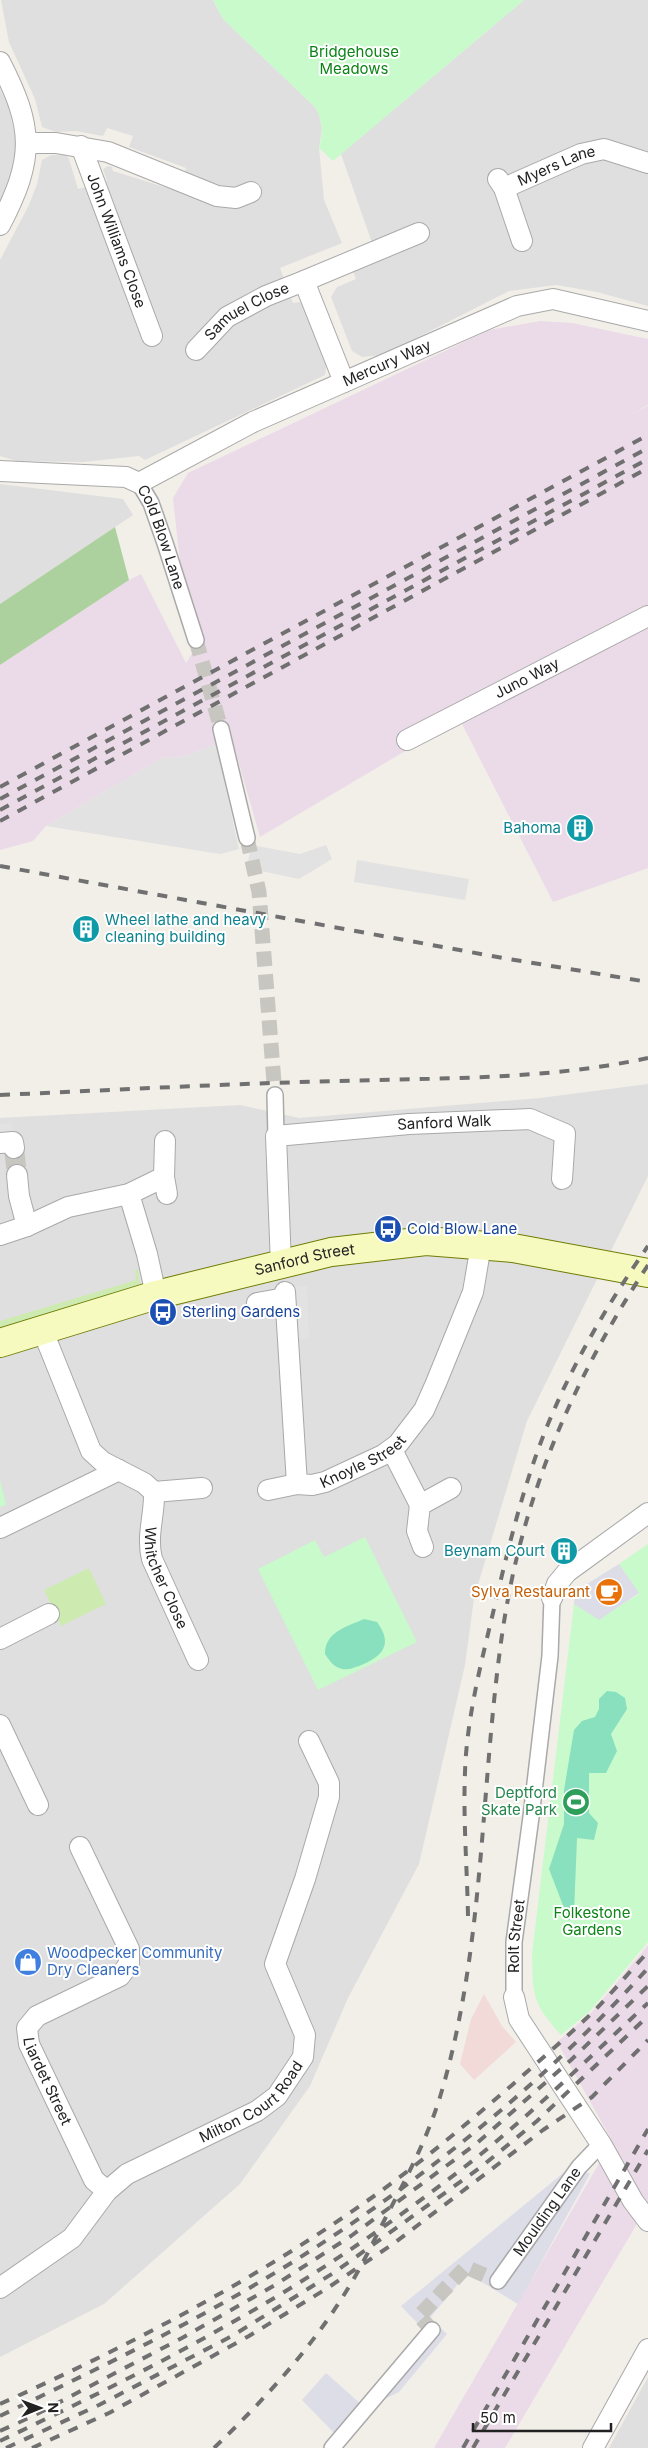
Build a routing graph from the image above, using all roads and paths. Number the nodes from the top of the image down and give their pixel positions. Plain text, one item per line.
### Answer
1 (0, 62) edge
2 (26, 143) junction
3 (81, 146) junction
4 (648, 162) edge
5 (250, 192) dead end
6 (0, 225) edge
7 (419, 233) dead end
8 (522, 241) dead end
9 (304, 281) junction
10 (648, 321) edge
11 (152, 336) dead end
12 (196, 350) dead end
13 (344, 382) junction
14 (0, 471) edge
15 (139, 483) junction
16 (648, 616) edge
17 (196, 640) tunnel mouth
18 (221, 729) tunnel mouth
19 (407, 740) dead end
20 (246, 838) tunnel mouth
21 (274, 1095) tunnel mouth
22 (276, 1136) junction
23 (165, 1141) dead end
24 (17, 1175) tunnel mouth
25 (562, 1179) dead end
26 (128, 1194) junction
27 (27, 1226) junction
28 (0, 1235) edge
29 (481, 1245) junction
30 (280, 1265) junction
31 (648, 1273) edge
32 (156, 1295) junction
33 (257, 1303) dead end
34 (42, 1329) junction
35 (0, 1342) edge
36 (392, 1450) junction
37 (119, 1470) junction
38 (296, 1484) junction
39 (202, 1488) dead end
40 (451, 1488) dead end
41 (268, 1490) dead end
42 (154, 1492) junction
43 (420, 1505) junction
44 (648, 1513) edge
45 (0, 1528) edge
46 (423, 1547) dead end
47 (552, 1606) joint
48 (49, 1614) dead end
49 (0, 1639) edge
50 (198, 1660) dead end
51 (0, 1725) edge
52 (309, 1741) dead end
53 (38, 1805) dead end
54 (80, 1847) dead end
55 (514, 1997) joint
56 (601, 2144) junction
57 (107, 2191) junction
58 (648, 2221) edge
59 (498, 2282) dead end
60 (0, 2288) edge
61 (432, 2330) dead end
62 (648, 2349) edge
63 (332, 2448) edge
64 (593, 2448) edge

1 - 2 street
2 - 3 street, John Williams Close
2 - 6 street
3 - 5 street, John Williams Close
3 - 11 street, John Williams Close
4 - 8 street, Myers Lane
7 - 9 street, Samuel Close
9 - 12 street, Samuel Close
9 - 13 street, Samuel Close
10 - 13 street, Mercury Way
13 - 15 street, Mercury Way
14 - 15 street, Cold Blow Lane
15 - 17 street, Cold Blow Lane
16 - 19 street, Juno Way
18 - 20 street
21 - 22 street
22 - 25 street, Sanford Walk
22 - 30 street
23 - 26 street
24 - 27 street
26 - 27 street
26 - 32 street
27 - 28 street
29 - 30 main road, Sanford Street
29 - 31 main road, Sanford Street
29 - 36 street, Knoyle Street
30 - 32 main road, Sanford Street
32 - 34 main road, Sanford Street
33 - 38 street, Knoyle Street
34 - 35 main road, Sanford Street
34 - 37 street
36 - 38 street, Knoyle Street
36 - 43 street
37 - 42 street
37 - 45 street
38 - 41 street
39 - 42 street
40 - 43 street
42 - 50 street, Whitcher Close
43 - 46 street
44 - 47 street
47 - 55 street, Rolt Street
48 - 49 street
51 - 53 street
52 - 57 street, Milton Court Road
54 - 57 street, Liardet Street
55 - 56 street, Rolt Street
56 - 58 street, Rolt Street
56 - 59 street, Moulding Lane
57 - 60 street, Milton Court Road
61 - 63 street
62 - 64 street

